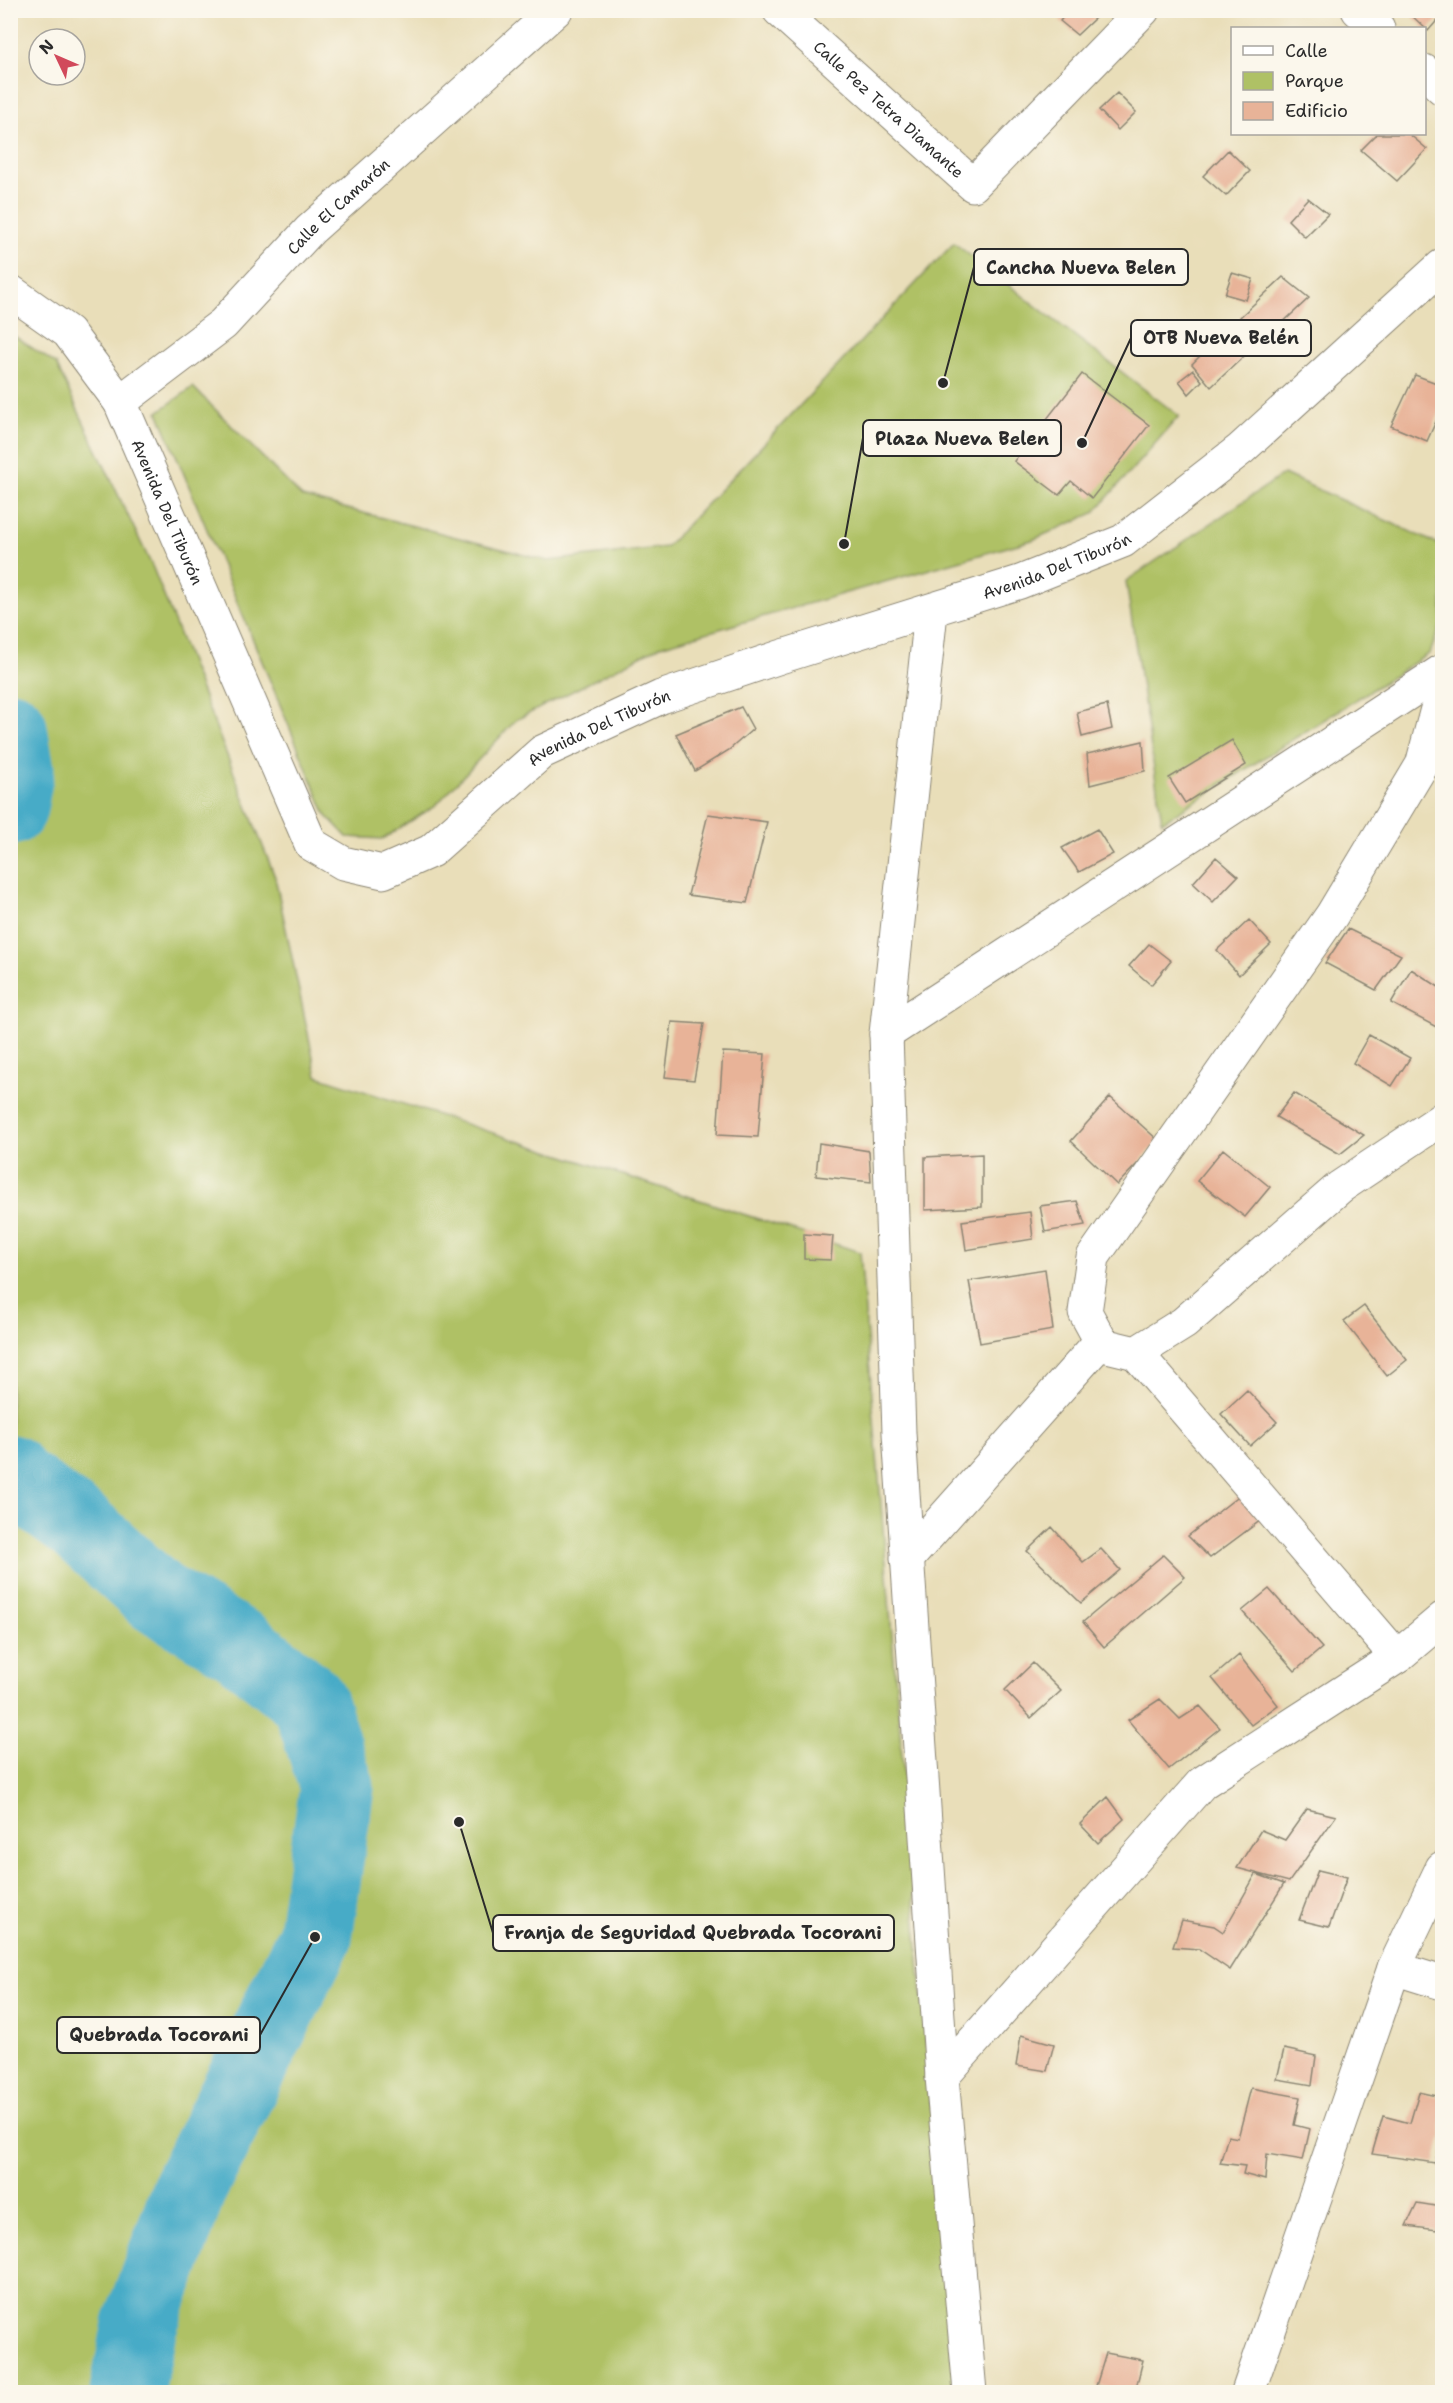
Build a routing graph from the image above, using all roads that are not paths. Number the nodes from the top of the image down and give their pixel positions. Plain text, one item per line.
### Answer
1 (556, 10) edge
2 (779, 10) edge
3 (1143, 10) edge
4 (1358, 10) edge
5 (1377, 27) edge
6 (1426, 72) edge
7 (1443, 88) edge
8 (1443, 242) edge
9 (1437, 271) edge
10 (10, 291) edge
11 (120, 402) junction
12 (930, 612) junction
13 (1443, 671) edge
14 (1443, 690) edge
15 (1437, 732) edge
16 (886, 1034) junction
17 (1443, 1119) edge
18 (1101, 1341) junction
19 (1136, 1353) junction
20 (907, 1559) junction
21 (1443, 1619) edge
22 (1397, 1657) junction
23 (1443, 1868) edge
24 (1394, 1968) junction
25 (1443, 1983) edge
26 (942, 2077) junction
27 (970, 2392) edge
28 (1248, 2392) edge

1 - 11 street, Calle El Camarón
2 - 3 street, Calle Pez Tetra Diamante
4 - 5 street
6 - 7 street
8 - 9 street
9 - 12 street, Avenida Del Tiburón
10 - 11 street, Avenida Del Tiburón
11 - 12 street, Avenida Del Tiburón
12 - 16 street
13 - 16 street
14 - 15 street
15 - 18 street
16 - 20 street
17 - 19 street
18 - 19 street
18 - 20 street
19 - 22 street
20 - 26 street
21 - 22 street
22 - 26 street
23 - 24 street
24 - 25 street
24 - 28 street
26 - 27 street

